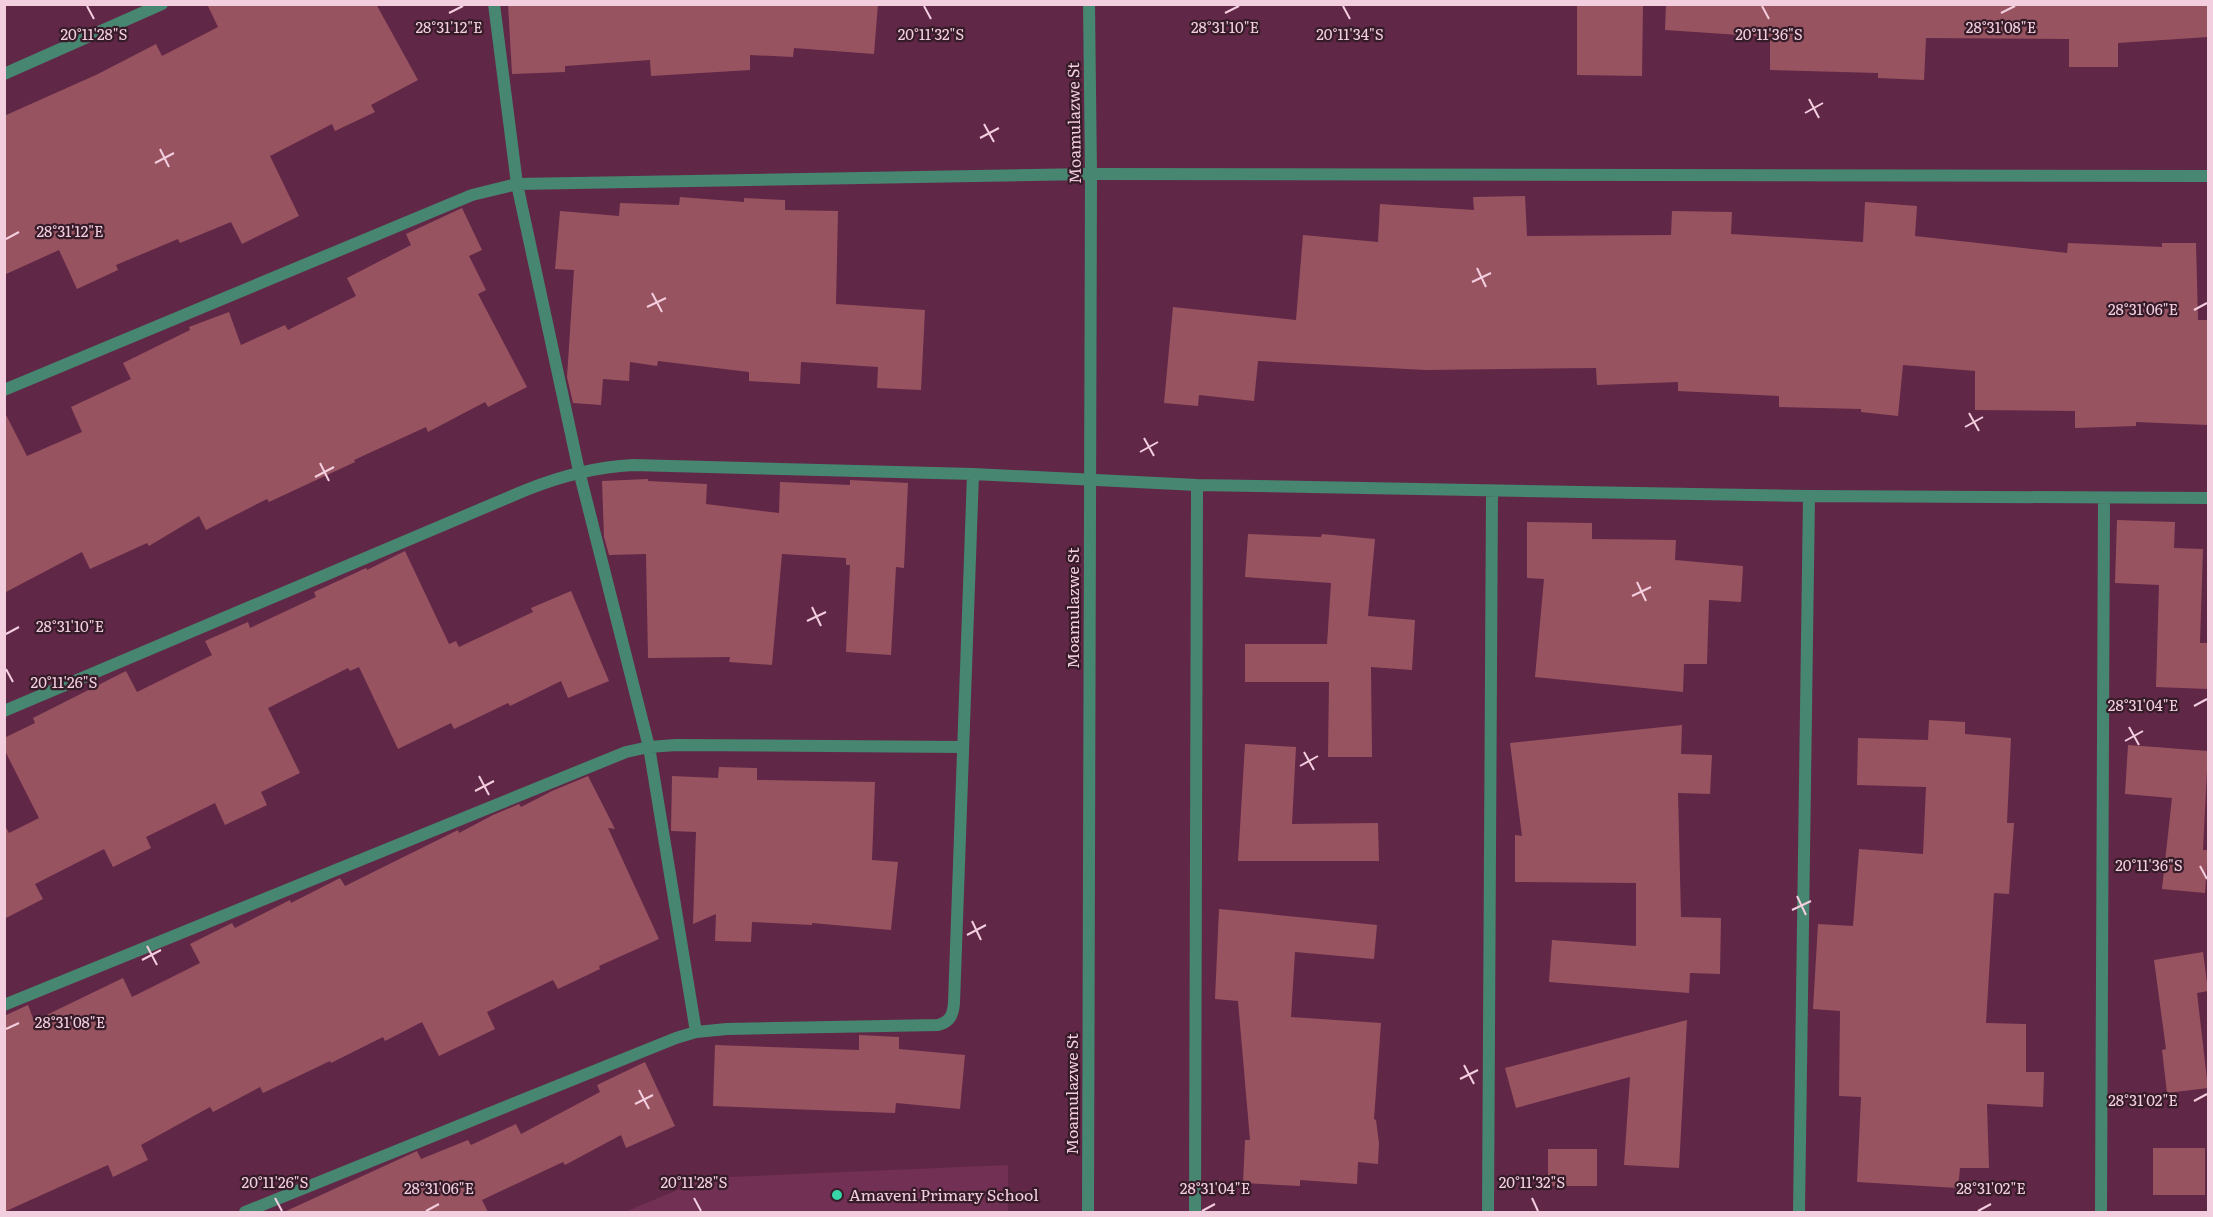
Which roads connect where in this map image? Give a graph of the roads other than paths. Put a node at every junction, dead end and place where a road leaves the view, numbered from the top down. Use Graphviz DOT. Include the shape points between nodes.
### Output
graph roads {
  1 [pos="162,4"];
  2 [pos="494,4"];
  3 [pos="1089,4"];
  4 [pos="4,74"];
  5 [pos="1091,174"];
  6 [pos="2208,176"];
  7 [pos="517,184"];
  8 [pos="4,390"];
  9 [pos="579,471"];
  10 [pos="974,474"];
  11 [pos="1089,479"];
  12 [pos="1197,485"];
  13 [pos="1492,490"];
  14 [pos="1809,496"];
  15 [pos="2104,498"];
  16 [pos="2208,498"];
  17 [pos="4,711"];
  18 [pos="649,747"];
  19 [pos="963,747"];
  20 [pos="4,1005"];
  21 [pos="696,1032"];
  22 [pos="245,1212"];
  23 [pos="1088,1212"];
  24 [pos="1195,1212"];
  25 [pos="1488,1212"];
  26 [pos="1799,1212"];
  27 [pos="2100,1212"];
  1 -- 4 [label="street"];
  2 -- 7 [label="street"];
  3 -- 5 [label="street, Moamulazwe St"];
  5 -- 6 [label="street"];
  5 -- 7 [label="street"];
  5 -- 11 [label="street, Moamulazwe St"];
  7 -- 8 [label="street" via="472,195"];
  7 -- 9 [label="street"];
  9 -- 10 [label="street" via="633,465"];
  9 -- 17 [label="street"];
  9 -- 18 [label="street"];
  10 -- 11 [label="street"];
  10 -- 19 [label="street"];
  11 -- 12 [label="street"];
  11 -- 23 [label="street, Moamulazwe St"];
  12 -- 13 [label="street"];
  12 -- 24 [label="street"];
  13 -- 14 [label="street"];
  13 -- 25 [label="street"];
  14 -- 15 [label="street"];
  14 -- 26 [label="street"];
  15 -- 16 [label="street"];
  15 -- 27 [label="street"];
  18 -- 19 [label="street"];
  18 -- 20 [label="street" via="606,760"];
  18 -- 21 [label="street"];
  19 -- 21 [label="street" via="954,1003 949,1019 938,1025"];
  21 -- 22 [label="street" via="660,1043"];
}
